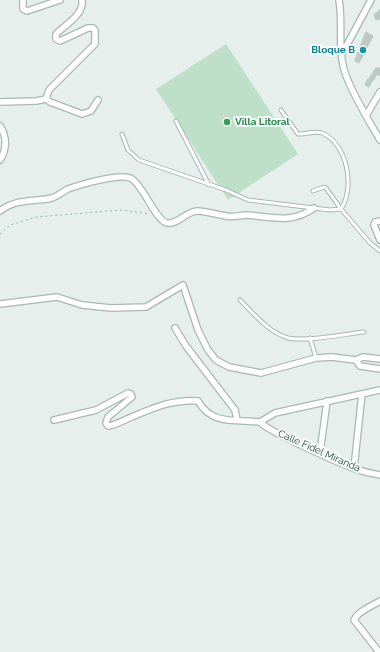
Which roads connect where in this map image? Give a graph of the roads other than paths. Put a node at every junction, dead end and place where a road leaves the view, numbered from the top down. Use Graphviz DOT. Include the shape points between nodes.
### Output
graph roads {
  1 [pos="23,0"];
  2 [pos="60,0"];
  3 [pos="82,0"];
  4 [pos="339,0"];
  5 [pos="371,0"];
  6 [pos="340,38"];
  7 [pos="350,41"];
  8 [pos="342,54"];
  9 [pos="380,92"];
  10 [pos="46,98"];
  11 [pos="98,100"];
  12 [pos="0,102"];
  13 [pos="281,110"];
  14 [pos="367,114"];
  15 [pos="176,121"];
  16 [pos="0,126"];
  17 [pos="122,134"];
  18 [pos="380,140"];
  19 [pos="2,143"];
  20 [pos="0,160"];
  21 [pos="209,185"];
  22 [pos="313,191"];
  23 [pos="314,208"];
  24 [pos="341,209"];
  25 [pos="0,211"];
  26 [pos="380,220"];
  27 [pos="380,240"];
  28 [pos="380,251"];
  29 [pos="240,300"];
  30 [pos="0,304"];
  31 [pos="175,328"];
  32 [pos="364,332"];
  33 [pos="310,338"];
  34 [pos="316,358"];
  35 [pos="380,359"];
  36 [pos="356,360"];
  37 [pos="380,370"];
  38 [pos="380,390"];
  39 [pos="362,394"];
  40 [pos="327,401"];
  41 [pos="54,420"];
  42 [pos="238,420"];
  43 [pos="260,422"];
  44 [pos="320,453"];
  45 [pos="354,468"];
  46 [pos="380,475"];
  47 [pos="380,601"];
  48 [pos="379,652"];
  1 -- 2 [label="street" via="23,10 27,11"];
  3 -- 10 [label="street" via="80,10 72,21 56,34 56,39 60,41 93,28 95,44 49,90"];
  4 -- 6 [label="street"];
  5 -- 7 [label="street"];
  6 -- 7 [label="street"];
  6 -- 8 [label="street"];
  7 -- 8 [label="street"];
  8 -- 14 [label="street" via="343,66 358,101"];
  9 -- 14 [label="street"];
  10 -- 11 [label="street" via="50,102 82,114 91,110"];
  10 -- 12 [label="street" via="36,101"];
  13 -- 24 [label="lane" via="298,134 323,134 332,140 345,159 348,165 348,179 344,205"];
  14 -- 18 [label="street"];
  15 -- 21 [label="lane"];
  16 -- 19 [label="street" via="4,134"];
  17 -- 21 [label="lane" via="128,150 139,160"];
  19 -- 20 [label="street" via="4,153"];
  21 -- 23 [label="lane" via="248,200"];
  22 -- 24 [label="lane" via="326,188"];
  23 -- 24 [label="lane"];
  23 -- 25 [label="street" via="296,218 285,219 248,215 234,217 199,210 188,213 172,223 166,223 131,178 115,176 69,189 50,198 26,200"];
  24 -- 28 [label="lane"];
  26 -- 27 [label="street" via="374,225"];
  29 -- 33 [label="lane" via="263,324 283,336"];
  30 -- 34 [label="street" via="57,297 111,308 146,307 184,285 198,330 208,350 216,360 229,368 262,373"];
  31 -- 42 [label="street" via="235,410"];
  32 -- 33 [label="lane"];
  33 -- 34 [label="lane"];
  34 -- 36 [label="street"];
  35 -- 36 [label="street" via="364,357"];
  36 -- 37 [label="street" via="360,366"];
  38 -- 39 [label="street"];
  39 -- 40 [label="street"];
  39 -- 45 [label="street"];
  40 -- 43 [label="street" via="275,413"];
  40 -- 44 [label="street"];
  41 -- 42 [label="street" via="96,410 128,393 132,397 108,417 108,426 172,402 184,401 198,402 208,413 220,420"];
  42 -- 43 [label="street"];
  43 -- 44 [label="street, Calle Fidel Miranda"];
  44 -- 45 [label="street, Calle Fidel Miranda"];
  45 -- 46 [label="street, Calle Fidel Miranda"];
  47 -- 48 [label="street" via="367,608 354,620"];
}
